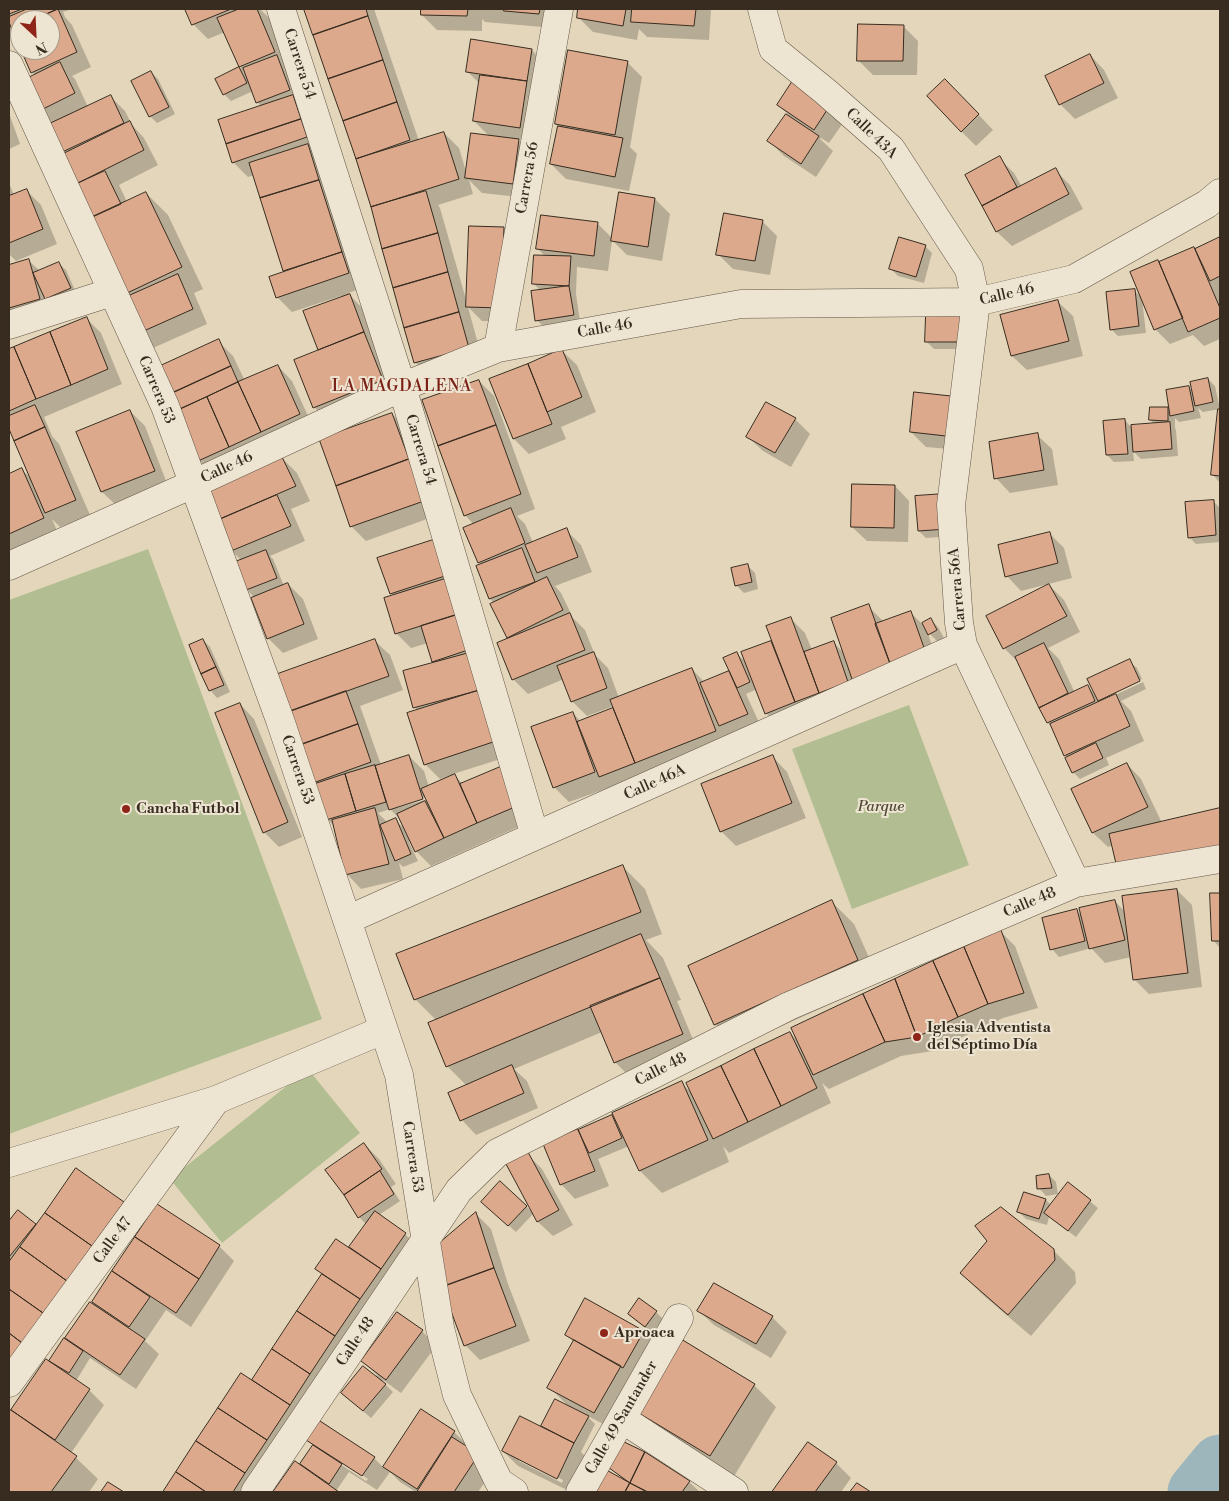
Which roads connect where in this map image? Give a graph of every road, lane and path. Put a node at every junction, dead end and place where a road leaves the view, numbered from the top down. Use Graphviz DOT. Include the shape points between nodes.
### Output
graph roads {
  1 [pos="282,9"];
  2 [pos="559,9"];
  3 [pos="762,9"];
  4 [pos="9,65"];
  5 [pos="1216,200"];
  6 [pos="112,292"];
  7 [pos="976,302"];
  8 [pos="9,325"];
  9 [pos="498,348"];
  10 [pos="402,387"];
  11 [pos="193,484"];
  12 [pos="9,566"];
  13 [pos="964,645"];
  14 [pos="535,836"];
  15 [pos="1220,860"];
  16 [pos="1076,883"];
  17 [pos="347,920"];
  18 [pos="384,1030"];
  19 [pos="216,1100"];
  20 [pos="9,1163"];
  21 [pos="426,1239"];
  22 [pos="679,1318"];
  23 [pos="9,1383"];
  24 [pos="622,1419"];
  25 [pos="255,1492"];
  26 [pos="514,1492"];
  27 [pos="580,1492"];
  28 [pos="734,1492"];
  1 -- 10 [label="street, Carrera 54"];
  2 -- 9 [label="street, Carrera 56"];
  3 -- 7 [label="street, Calle 43A" via="774,49 891,150 969,269"];
  4 -- 6 [label="street, Carrera 53"];
  5 -- 7 [label="street, Calle 46" via="1074,279"];
  6 -- 8 [label="street"];
  6 -- 11 [label="street, Carrera 53" via="164,406"];
  7 -- 9 [label="street, Calle 46" via="741,304"];
  7 -- 13 [label="street, Carrera 56A" via="951,505 959,624"];
  9 -- 10 [label="street, Calle 46"];
  10 -- 11 [label="street, Calle 46"];
  10 -- 14 [label="street, Carrera 54"];
  11 -- 12 [label="street, Calle 46"];
  11 -- 17 [label="street, Carrera 53" via="280,720"];
  13 -- 14 [label="street, Calle 46A"];
  13 -- 16 [label="street, Carrera 56A"];
  14 -- 17 [label="street, Calle 46A"];
  15 -- 16 [label="street, Calle 48"];
  16 -- 21 [label="street, Calle 48" via="789,1006 497,1154 459,1190"];
  17 -- 18 [label="street, Carrera 53"];
  18 -- 19 [label="street"];
  18 -- 21 [label="street, Carrera 53" via="399,1075"];
  19 -- 20 [label="street"];
  19 -- 23 [label="street, Calle 47"];
  21 -- 25 [label="street, Calle 48"];
  21 -- 26 [label="street, Carrera 53" via="440,1328 457,1394 499,1482"];
  22 -- 24 [label="street, Calle 49 Santander"];
  24 -- 27 [label="street, Calle 49 Santander"];
  24 -- 28 [label="street"];
}
